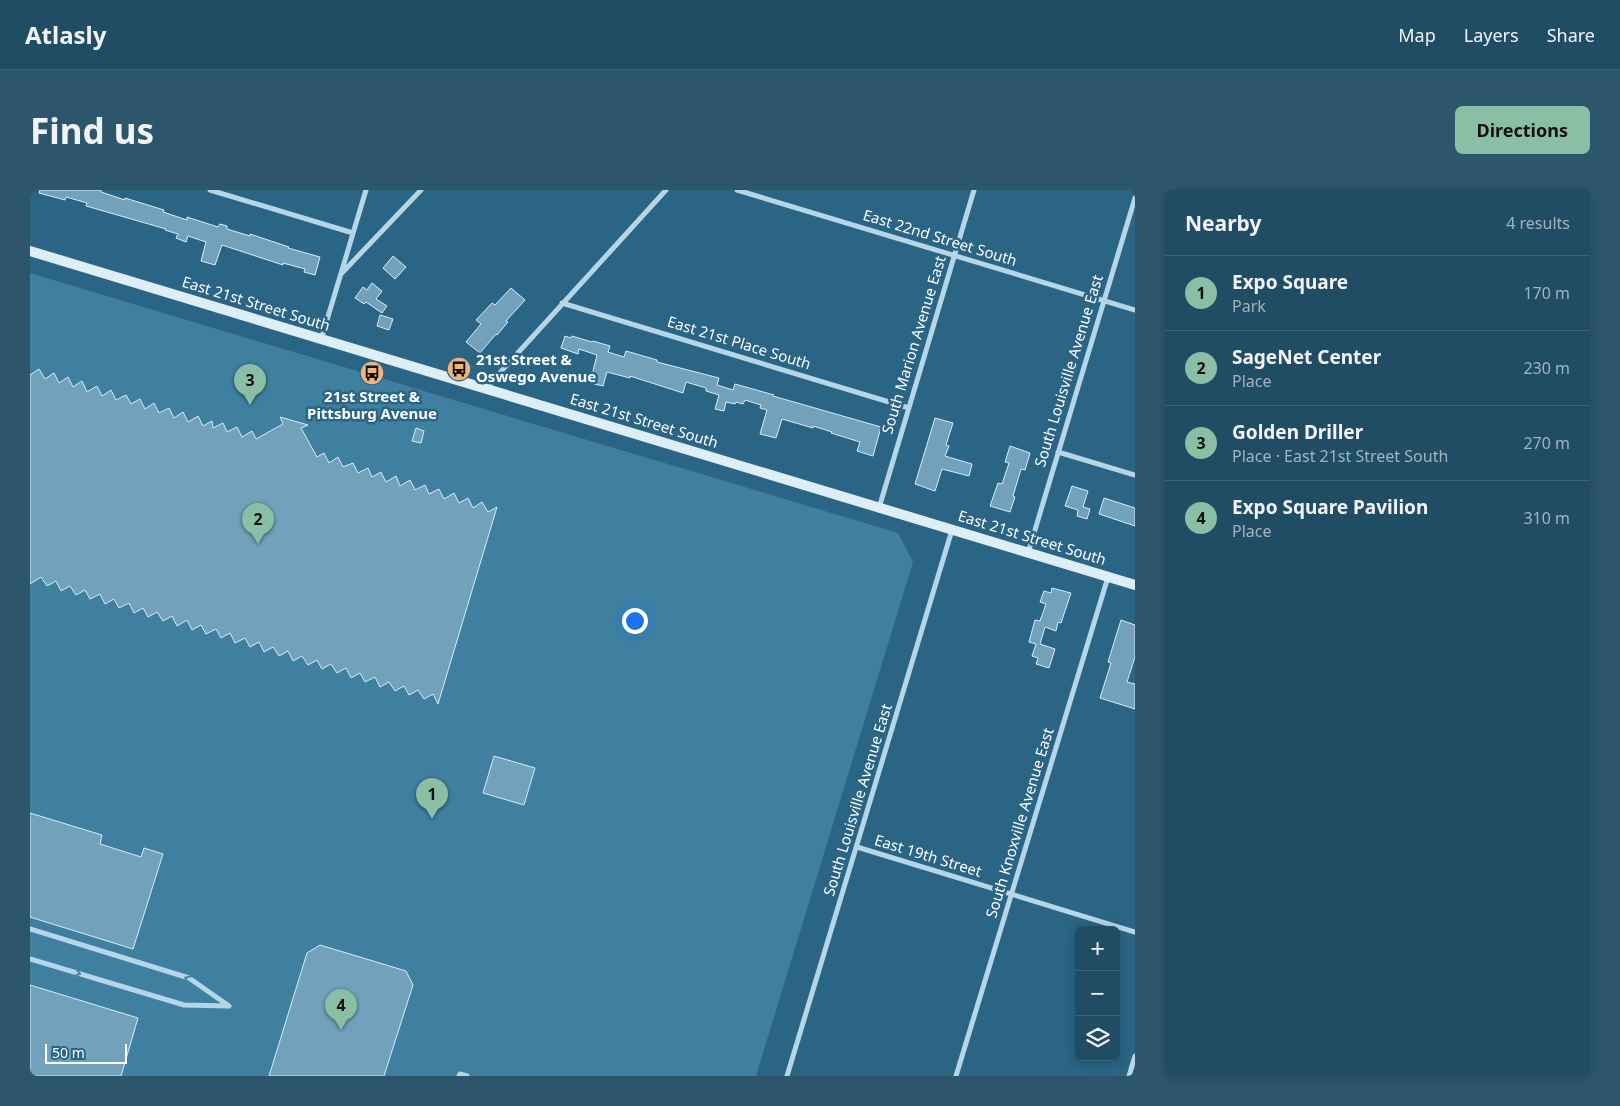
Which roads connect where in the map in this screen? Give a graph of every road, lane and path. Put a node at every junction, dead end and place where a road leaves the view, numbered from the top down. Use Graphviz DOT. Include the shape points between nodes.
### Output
graph roads {
  1 [pos="210,190"];
  2 [pos="366,190"];
  3 [pos="421,190"];
  4 [pos="666,190"];
  5 [pos="737,190"];
  6 [pos="974,190"];
  7 [pos="1135,198"];
  8 [pos="353,232"];
  9 [pos="30,251"];
  10 [pos="954,255"];
  11 [pos="339,276"];
  12 [pos="1103,300"];
  13 [pos="562,303"];
  14 [pos="1135,310"];
  15 [pos="321,340"];
  16 [pos="485,389"];
  17 [pos="908,408"];
  18 [pos="1058,452"];
  19 [pos="1135,475"];
  20 [pos="879,508"];
  21 [pos="952,530"];
  22 [pos="1028,553"];
  23 [pos="1108,577"];
  24 [pos="1135,585"];
  25 [pos="857,847"];
  26 [pos="1011,894"];
  27 [pos="30,929"];
  28 [pos="1135,932"];
  29 [pos="30,959"];
  30 [pos="1135,1056"];
  31 [pos="460,1075"];
  32 [pos="467,1076"];
  33 [pos="787,1076"];
  34 [pos="956,1076"];
  35 [pos="1129,1076"];
  1 -- 8 [label="street"];
  2 -- 8 [label="street"];
  3 -- 11 [label="street"];
  4 -- 13 [label="street"];
  5 -- 10 [label="street, East 22nd Street South"];
  6 -- 10 [label="street, South Marion Avenue East"];
  7 -- 12 [label="street, South Louisville Avenue East"];
  8 -- 11 [label="street"];
  9 -- 15 [label="main road, East 21st Street South"];
  10 -- 12 [label="street, East 22nd Street South"];
  10 -- 17 [label="street, South Marion Avenue East"];
  11 -- 15 [label="street"];
  12 -- 14 [label="street, East 22nd Street South"];
  12 -- 18 [label="street, South Louisville Avenue East"];
  13 -- 16 [label="street"];
  13 -- 17 [label="street, East 21st Place South"];
  15 -- 16 [label="main road, East 21st Street South"];
  16 -- 20 [label="main road, East 21st Street South"];
  17 -- 20 [label="street, South Marion Avenue East"];
  18 -- 19 [label="street"];
  18 -- 22 [label="street, South Louisville Avenue East"];
  20 -- 21 [label="main road, East 21st Street South"];
  21 -- 22 [label="main road, East 21st Street South"];
  21 -- 25 [label="street, South Louisville Avenue East"];
  22 -- 23 [label="main road, East 21st Street South"];
  23 -- 24 [label="main road, East 21st Street South"];
  23 -- 26 [label="street, South Knoxville Avenue East"];
  25 -- 26 [label="street, East 19th Street"];
  25 -- 33 [label="street, South Louisville Avenue East"];
  26 -- 28 [label="street, East 19th Street"];
  26 -- 34 [label="street, South Knoxville Avenue East"];
  29 -- 27 [label="street, one-way" via="184,1006 228,1006 189,978"];
  30 -- 35 [label="street"];
  31 -- 32 [label="street"];
}
